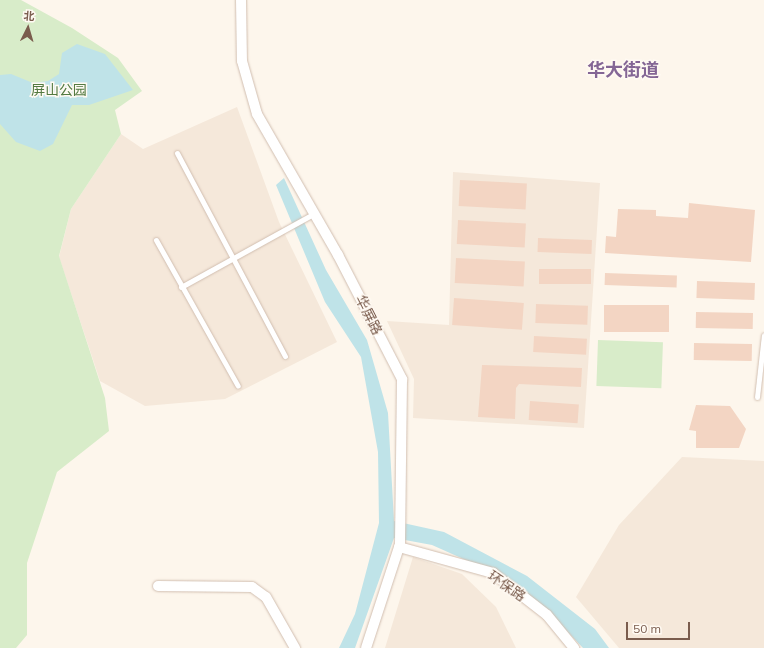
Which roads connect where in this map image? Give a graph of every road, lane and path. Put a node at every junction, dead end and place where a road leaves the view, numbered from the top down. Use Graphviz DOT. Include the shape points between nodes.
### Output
graph roads {
  1 [pos="242,0"];
  2 [pos="177,153"];
  3 [pos="308,216"];
  4 [pos="156,240"];
  5 [pos="232,258"];
  6 [pos="181,287"];
  7 [pos="764,335"];
  8 [pos="285,356"];
  9 [pos="238,386"];
  10 [pos="757,397"];
  11 [pos="399,545"];
  12 [pos="158,586"];
  13 [pos="295,648"];
  14 [pos="366,648"];
  15 [pos="574,648"];
  1 -- 3 [label="street, 华屏路" via="242,61 257,114"];
  2 -- 5 [label="lane"];
  3 -- 5 [label="lane"];
  3 -- 11 [label="street, 华屏路" via="338,255 402,379 402,520"];
  4 -- 6 [label="lane"];
  5 -- 6 [label="lane"];
  5 -- 8 [label="lane"];
  6 -- 9 [label="lane"];
  7 -- 10 [label="lane"];
  11 -- 14 [label="street, 华屏路"];
  11 -- 15 [label="street, 环保路" via="493,573 547,615"];
  12 -- 13 [label="street" via="252,587 266,598"];
}
